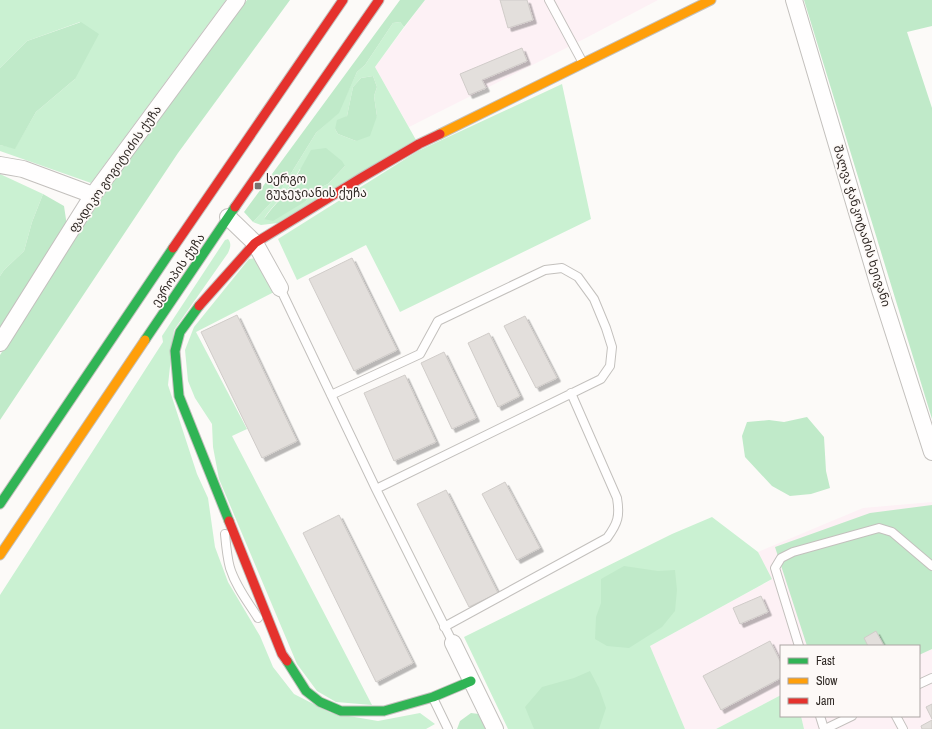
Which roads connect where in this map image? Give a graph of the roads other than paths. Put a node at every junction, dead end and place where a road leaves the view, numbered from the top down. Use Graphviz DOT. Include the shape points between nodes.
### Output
graph roads {
  1 [pos="237,0"];
  2 [pos="343,0"];
  3 [pos="379,0"];
  4 [pos="549,0"];
  5 [pos="711,0"];
  6 [pos="794,0"];
  7 [pos="583,64"];
  8 [pos="0,165"];
  9 [pos="93,195"];
  10 [pos="228,217"];
  11 [pos="255,244"];
  12 [pos="280,288"];
  13 [pos="0,343"];
  14 [pos="571,394"];
  15 [pos="331,395"];
  16 [pos="932,452"];
  17 [pos="376,489"];
  18 [pos="222,502"];
  19 [pos="0,504"];
  20 [pos="0,555"];
  21 [pos="932,566"];
  22 [pos="444,627"];
  23 [pos="453,643"];
  24 [pos="799,645"];
  25 [pos="282,654"];
  26 [pos="932,678"];
  27 [pos="471,681"];
  28 [pos="920,684"];
  29 [pos="433,698"];
  30 [pos="820,717"];
  31 [pos="850,717"];
  32 [pos="897,717"];
  33 [pos="448,729"];
  34 [pos="495,729"];
  35 [pos="824,729"];
  36 [pos="903,729"];
  1 -- 9 [label="street, ფადიკო გოგიტიძის ქუჩა"];
  2 -- 19 [label="main road, ევროპის ქუჩა"];
  3 -- 10 [label="main road, ევროპის ქუჩა"];
  4 -- 7 [label="lane"];
  5 -- 7 [label="main road"];
  6 -- 16 [label="street, შალვა ჭანკოტაძის ხეივანი" via="880,290"];
  7 -- 11 [label="main road" via="419,144"];
  8 -- 9 [label="street" via="23,170"];
  9 -- 13 [label="street, ფადიკო გოგიტიძის ქუჩა"];
  10 -- 11 [label="street"];
  10 -- 20 [label="main road, ევროპის ქუჩა"];
  11 -- 12 [label="street"];
  11 -- 18 [label="main road" via="194,312 180,332 175,351 179,396"];
  12 -- 15 [label="lane"];
  14 -- 15 [label="lane" via="602,379 610,366 612,347 594,299 578,277 562,268 545,270 438,321 420,354"];
  14 -- 17 [label="lane"];
  14 -- 22 [label="lane" via="617,498 620,513 615,528 607,538"];
  15 -- 17 [label="lane"];
  17 -- 22 [label="lane"];
  18 -- 25 [label="main road"];
  18 -- 25 [label="lane" via="230,569 241,592"];
  21 -- 24 [label="lane" via="892,532 879,528 793,552 781,558 775,568"];
  22 -- 23 [label="lane"];
  23 -- 27 [label="street"];
  25 -- 29 [label="main road" via="306,691 320,702 341,710 384,711"];
  26 -- 28 [label="lane"];
  27 -- 29 [label="main road"];
  27 -- 34 [label="street"];
  29 -- 33 [label="lane"];
  30 -- 35 [label="lane"];
  31 -- 35 [label="lane"];
  32 -- 36 [label="lane"];
}
